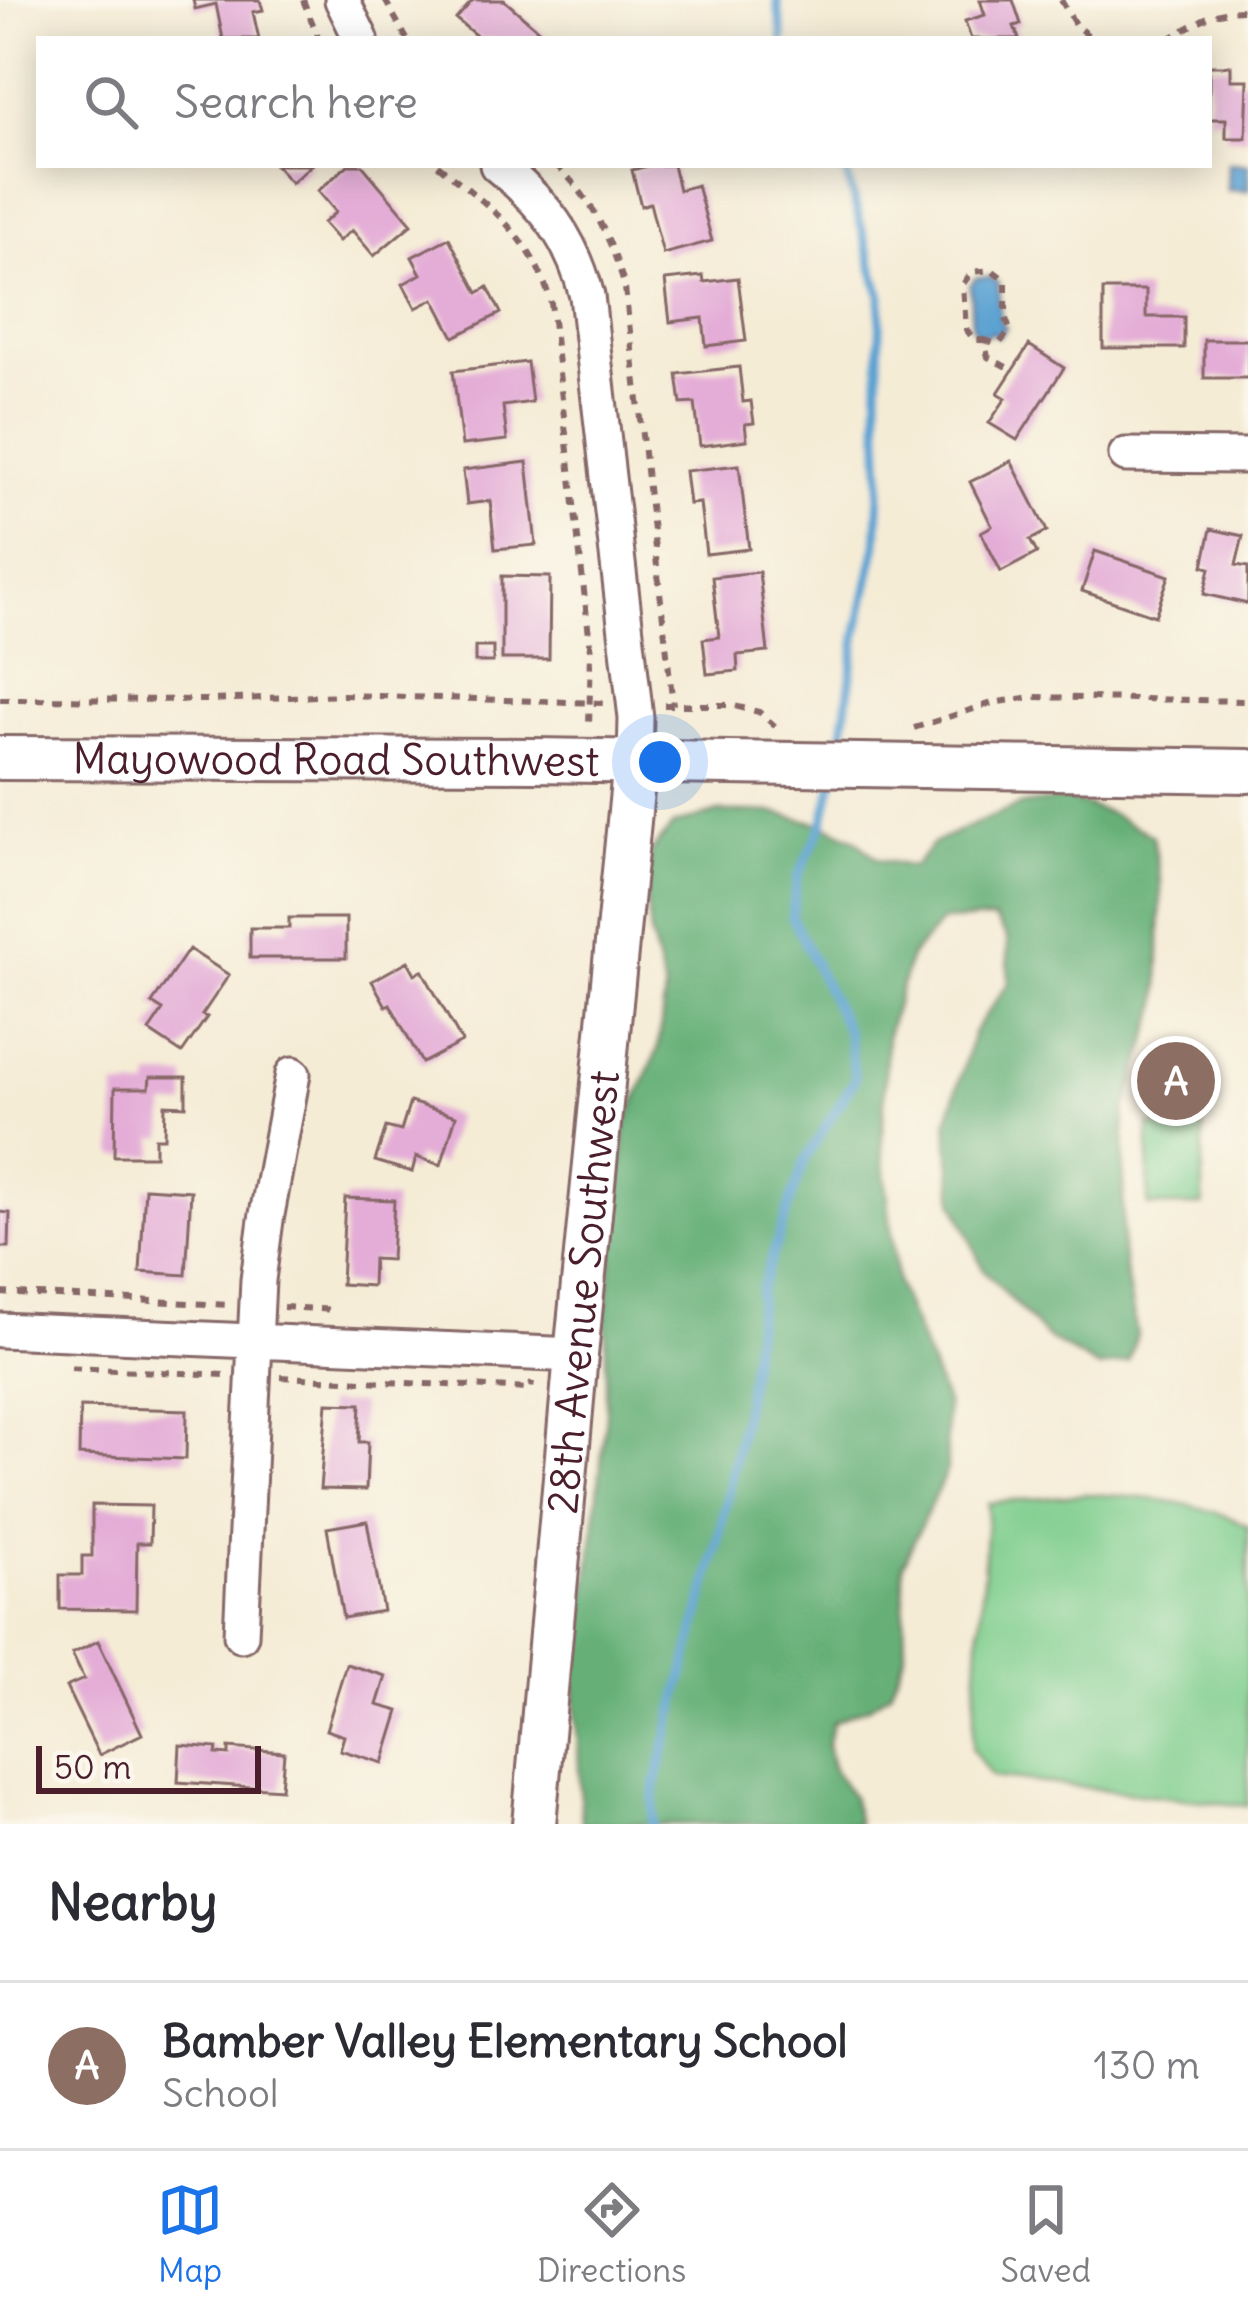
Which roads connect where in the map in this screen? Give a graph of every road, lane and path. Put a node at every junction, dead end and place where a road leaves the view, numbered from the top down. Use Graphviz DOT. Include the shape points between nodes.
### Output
graph roads {
  1 [pos="303,0"];
  2 [pos="343,0"];
  3 [pos="385,0"];
  4 [pos="1061,0"];
  5 [pos="1248,10"];
  6 [pos="318,36"];
  7 [pos="360,36"];
  8 [pos="405,36"];
  9 [pos="1090,36"];
  10 [pos="1173,36"];
  11 [pos="442,168"];
  12 [pos="500,168"];
  13 [pos="984,340"];
  14 [pos="1012,370"];
  15 [pos="1126,455"];
  16 [pos="1248,456"];
  17 [pos="0,699"];
  18 [pos="1248,701"];
  19 [pos="673,705"];
  20 [pos="779,745"];
  21 [pos="903,746"];
  22 [pos="0,758"];
  23 [pos="635,761"];
  24 [pos="1248,771"];
  25 [pos="292,1074"];
  26 [pos="0,1293"];
  27 [pos="256,1306"];
  28 [pos="344,1310"];
  29 [pos="0,1330"];
  30 [pos="254,1342"];
  31 [pos="575,1354"];
  32 [pos="69,1367"];
  33 [pos="252,1376"];
  34 [pos="531,1389"];
  35 [pos="241,1635"];
  36 [pos="534,1824"];
  1 -- 6 [label="path"];
  2 -- 7 [label="street"];
  3 -- 8 [label="path"];
  4 -- 9 [label="path"];
  5 -- 10 [label="path" via="1205,16"];
  11 -- 17 [label="path" via="511,226 544,280 591,652 589,702 344,694"];
  12 -- 23 [label="street" via="556,222 587,296"];
  13 -- 13 [label="path" via="966,329 963,284 972,272 992,270 1006,281 1010,330 999,344"];
  13 -- 14 [label="path" via="988,357"];
  15 -- 16 [label="street"];
  18 -- 21 [label="path" via="1032,697 992,703"];
  19 -- 20 [label="path" via="759,712"];
  20 -- 21 [label="street, Mayowood Road Southwest"];
  20 -- 23 [label="street, Mayowood Road Southwest"];
  21 -- 24 [label="street, Mayowood Road Southwest"];
  22 -- 23 [label="street, Mayowood Road Southwest"];
  23 -- 31 [label="street, 28th Avenue Southwest"];
  25 -- 27 [label="street"];
  26 -- 27 [label="path"];
  27 -- 28 [label="path"];
  27 -- 30 [label="street"];
  29 -- 30 [label="street"];
  30 -- 31 [label="street"];
  30 -- 33 [label="street"];
  31 -- 36 [label="street, 28th Avenue Southwest"];
  32 -- 33 [label="path"];
  33 -- 34 [label="path"];
  33 -- 35 [label="street"];
}
